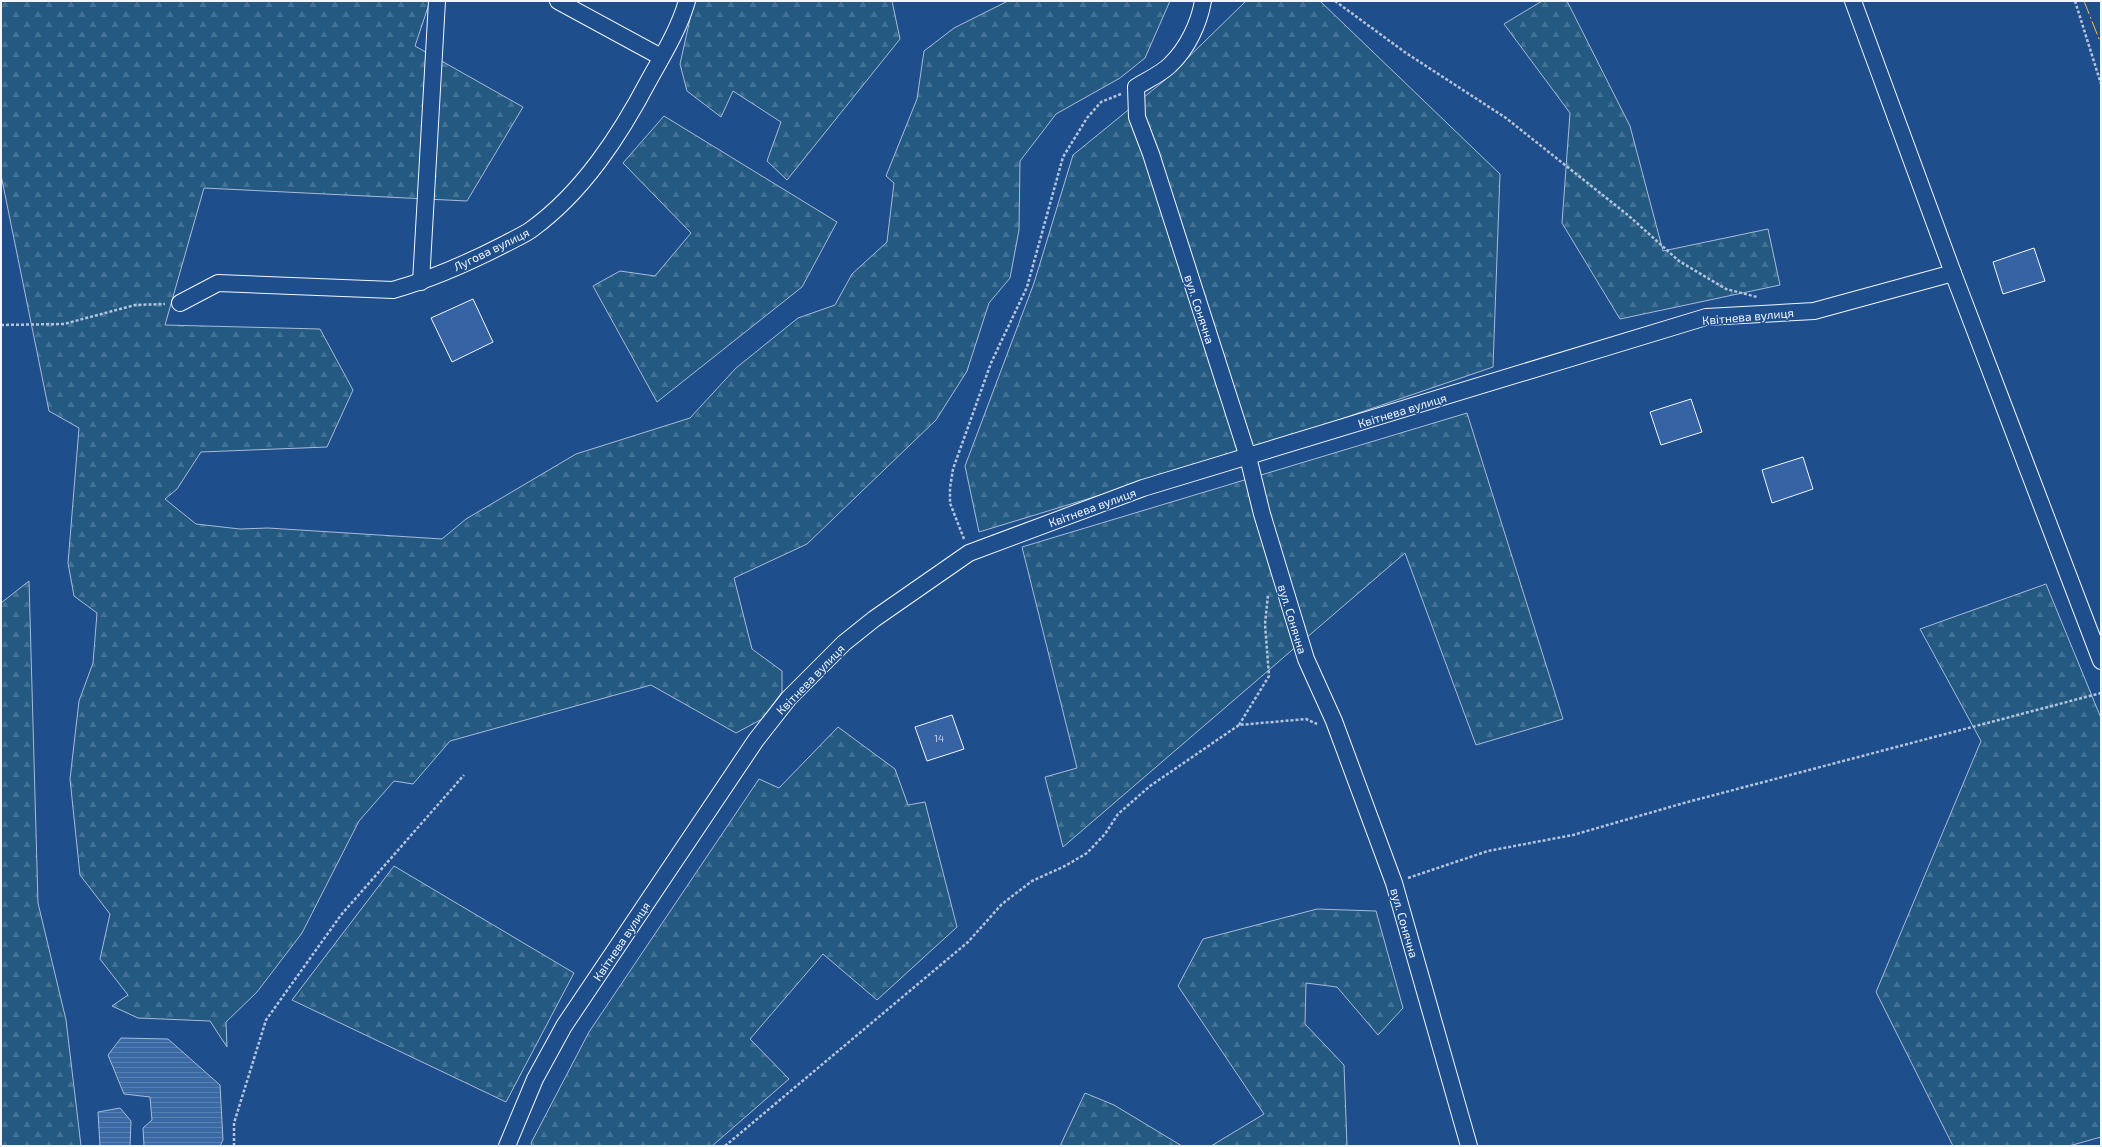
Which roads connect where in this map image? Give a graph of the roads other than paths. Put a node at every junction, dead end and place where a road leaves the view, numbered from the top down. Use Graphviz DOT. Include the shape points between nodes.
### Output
graph roads {
  1 [pos="437,1"];
  2 [pos="558,1"];
  3 [pos="687,1"];
  4 [pos="1203,1"];
  5 [pos="1853,1"];
  6 [pos="661,57"];
  7 [pos="1953,273"];
  8 [pos="421,282"];
  9 [pos="180,303"];
  10 [pos="1248,457"];
  11 [pos="2101,661"];
  12 [pos="506,1146"];
  13 [pos="1469,1146"];
  1 -- 8 [label="street"];
  2 -- 6 [label="street"];
  3 -- 6 [label="street, Лугова вулиця"];
  4 -- 10 [label="street, вул. Сонячна" via="1201,13 1185,46 1170,66 1136,87 1137,117"];
  5 -- 7 [label="street"];
  6 -- 8 [label="street, Лугова вулиця" via="640,97 605,153 567,199 531,230"];
  7 -- 10 [label="street, Квітнева вулиця" via="1814,311 1706,317"];
  7 -- 11 [label="street"];
  8 -- 9 [label="street, Лугова вулиця" via="393,290 218,283"];
  10 -- 12 [label="street, Квітнева вулиця" via="1143,488 970,553 874,619 844,643 789,698 756,740 564,1026 535,1079"];
  10 -- 13 [label="street, вул. Сонячна" via="1264,521 1306,659 1338,733 1394,883"];
}
